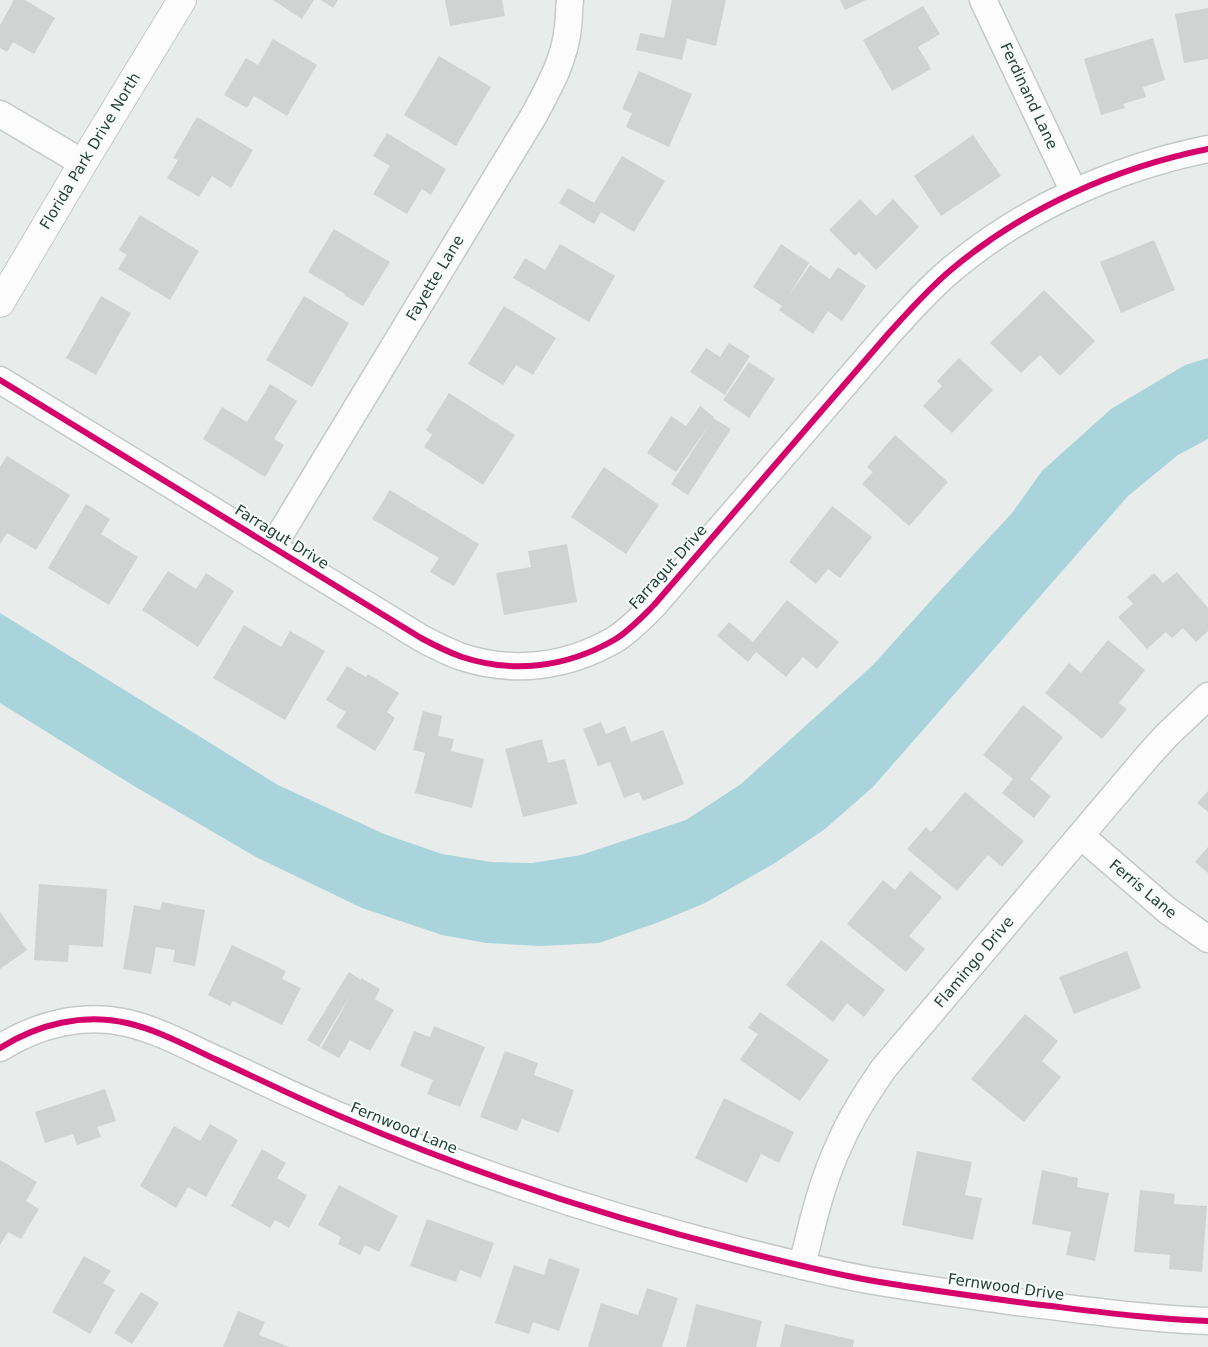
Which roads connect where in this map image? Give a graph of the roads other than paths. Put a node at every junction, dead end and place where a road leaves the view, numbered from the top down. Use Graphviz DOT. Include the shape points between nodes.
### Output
graph roads {
  1 [pos="182,0"];
  2 [pos="570,0"];
  3 [pos="983,0"];
  4 [pos="0,114"];
  5 [pos="1208,149"];
  6 [pos="83,163"];
  7 [pos="1074,192"];
  8 [pos="0,303"];
  9 [pos="0,380"];
  10 [pos="273,546"];
  11 [pos="1208,696"];
  12 [pos="1081,836"];
  13 [pos="1208,939"];
  14 [pos="3,1046"];
  15 [pos="802,1266"];
  16 [pos="1208,1321"];
  1 -- 6 [label="street, Florida Park Drive North"];
  2 -- 10 [label="street, Fayette Lane" via="561,58 533,117"];
  3 -- 7 [label="street, Ferdinand Lane"];
  4 -- 6 [label="street"];
  5 -- 7 [label="street, Farragut Drive" via="1142,166"];
  6 -- 8 [label="street, Florida Park Drive North"];
  7 -- 10 [label="street, Farragut Drive" via="1008,228 936,283 888,334 654,605 615,639 594,649 560,662 523,666 506,666 463,657 421,638"];
  9 -- 10 [label="street, Farragut Drive"];
  11 -- 12 [label="street, Flamingo Drive" via="1166,736"];
  12 -- 13 [label="street, Ferris Lane" via="1168,911"];
  12 -- 15 [label="street, Flamingo Drive" via="905,1042 865,1095 830,1166"];
  14 -- 15 [label="street, Fernwood Lane" via="38,1028 69,1021 110,1020 130,1024 175,1040 356,1123 499,1178 643,1225"];
  15 -- 16 [label="street, Fernwood Drive" via="970,1296"];
}
